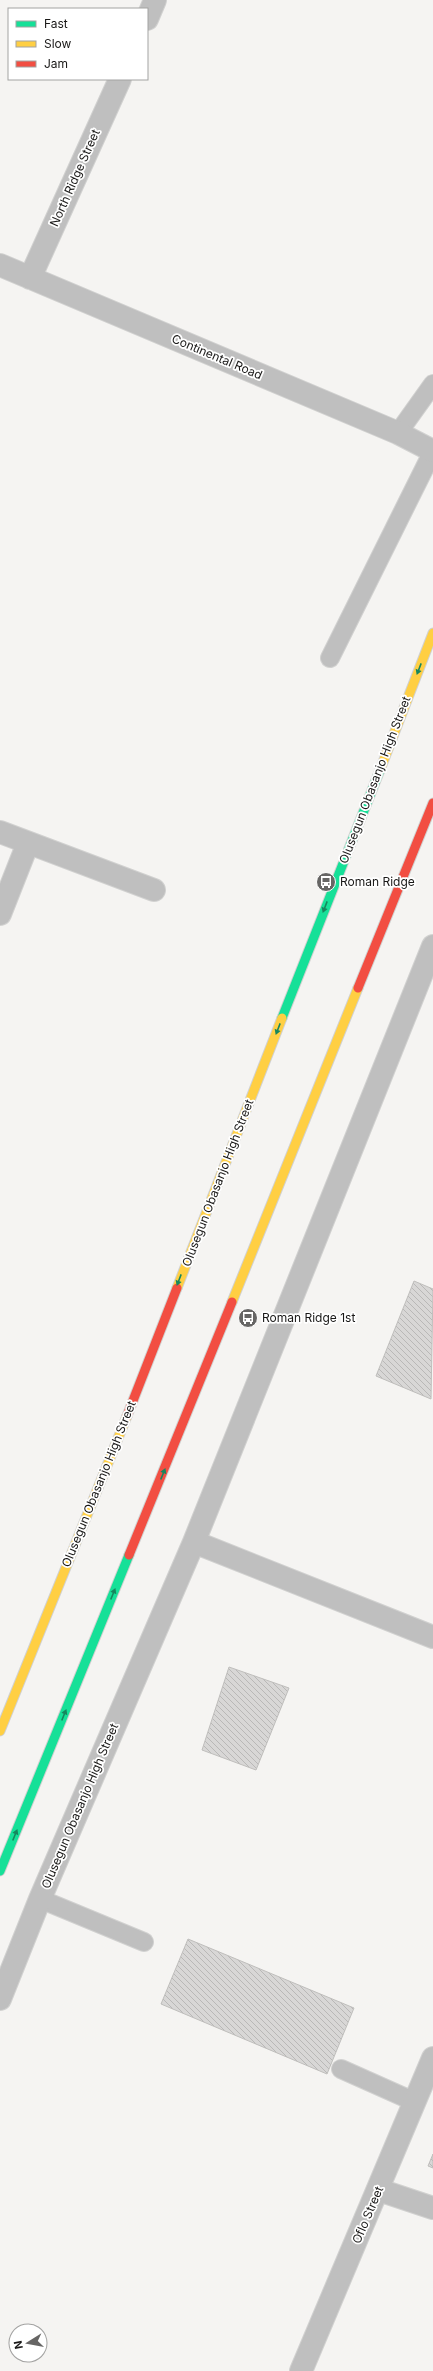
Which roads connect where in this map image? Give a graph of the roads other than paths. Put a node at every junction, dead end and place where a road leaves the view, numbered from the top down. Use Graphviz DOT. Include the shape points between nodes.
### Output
graph roads {
  1 [pos="155,0"];
  2 [pos="148,17"];
  3 [pos="120,80"];
  4 [pos="0,265"];
  5 [pos="30,278"];
  6 [pos="433,384"];
  7 [pos="398,432"];
  8 [pos="433,451"];
  9 [pos="433,633"];
  10 [pos="330,658"];
  11 [pos="433,803"];
  12 [pos="0,832"];
  13 [pos="28,842"];
  14 [pos="154,890"];
  15 [pos="0,914"];
  16 [pos="433,946"];
  17 [pos="194,1542"];
  18 [pos="433,1637"];
  19 [pos="0,1731"];
  20 [pos="0,1871"];
  21 [pos="40,1899"];
  22 [pos="144,1942"];
  23 [pos="0,1999"];
  24 [pos="433,2058"];
  25 [pos="341,2069"];
  26 [pos="415,2102"];
  27 [pos="379,2190"];
  28 [pos="433,2208"];
  29 [pos="301,2371"];
  1 -- 2 [label="street"];
  3 -- 5 [label="street, North Ridge Street"];
  4 -- 5 [label="street, Continental Road"];
  5 -- 7 [label="street, Continental Road"];
  6 -- 7 [label="lane"];
  7 -- 8 [label="street, Continental Road"];
  8 -- 10 [label="lane"];
  9 -- 19 [label="main road, Olusegun Obasanjo High Street, one-way" via="110,1458"];
  20 -- 11 [label="main road, one-way"];
  12 -- 13 [label="street"];
  13 -- 14 [label="street"];
  13 -- 15 [label="street"];
  16 -- 17 [label="street, Olusegun Obasanjo High Street"];
  17 -- 18 [label="street"];
  17 -- 21 [label="street, Olusegun Obasanjo High Street"];
  21 -- 22 [label="lane"];
  21 -- 23 [label="street, Olusegun Obasanjo High Street"];
  24 -- 26 [label="street, Oflo Street"];
  25 -- 26 [label="lane"];
  26 -- 27 [label="street, Oflo Street"];
  27 -- 28 [label="street"];
  27 -- 29 [label="street, Oflo Street"];
}
